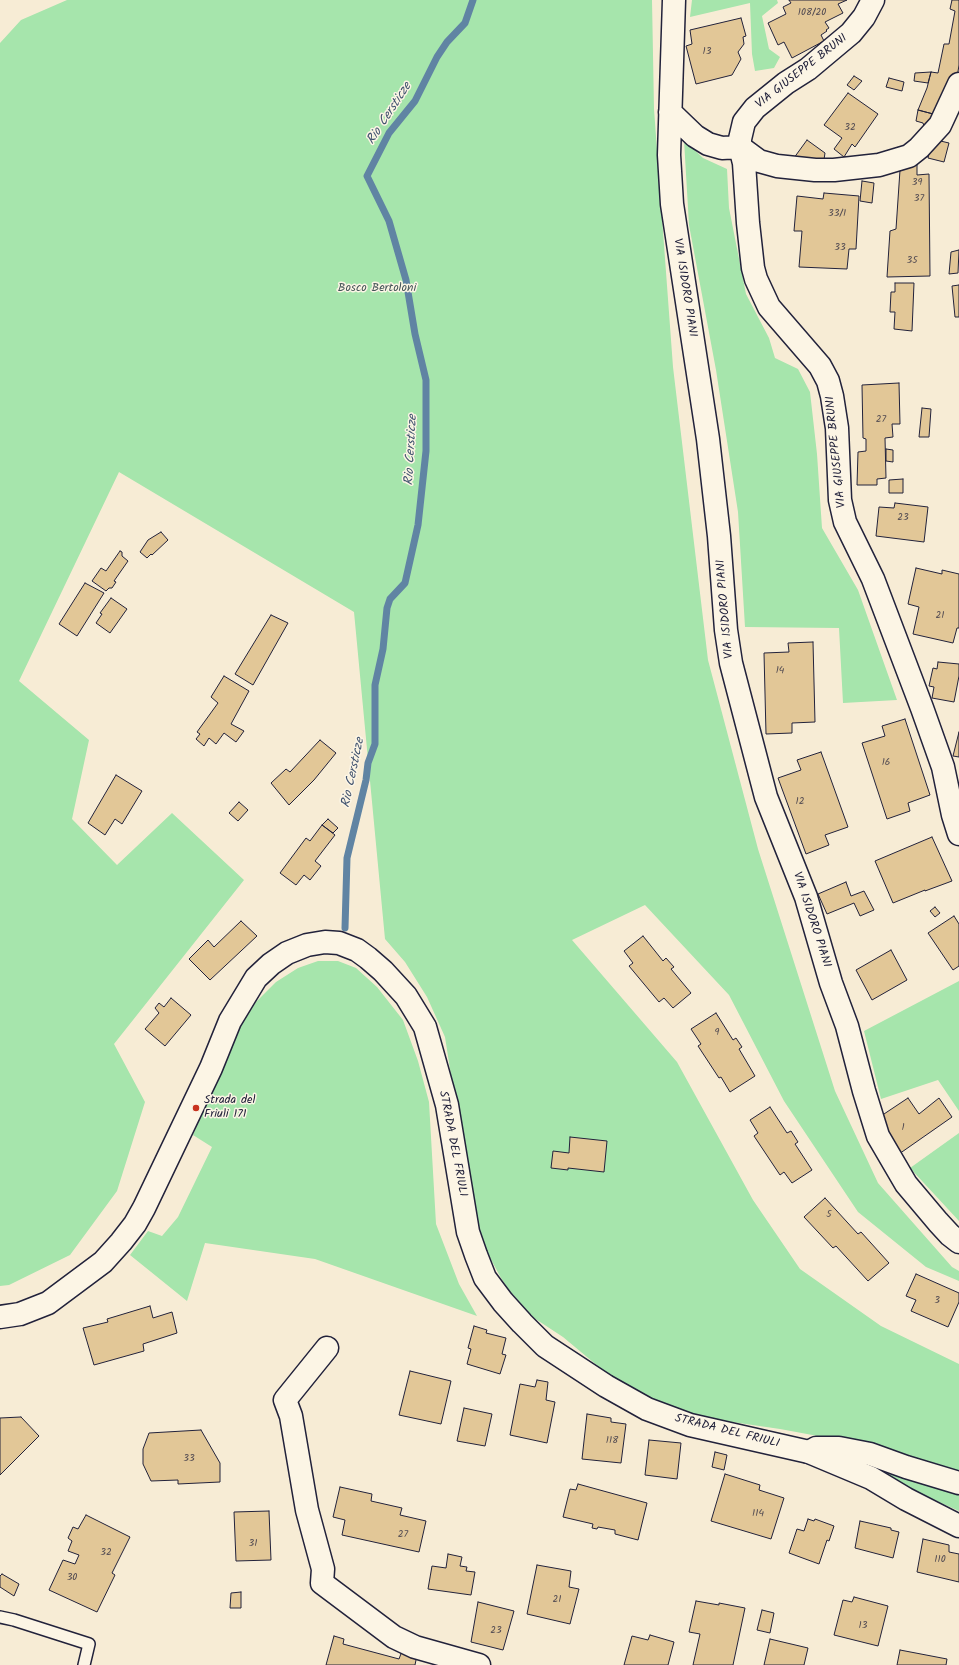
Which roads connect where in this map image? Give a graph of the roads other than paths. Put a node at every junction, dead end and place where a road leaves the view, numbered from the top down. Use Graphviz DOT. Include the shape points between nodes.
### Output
graph roads {
  1 [pos="674,0"];
  2 [pos="873,0"];
  3 [pos="959,84"];
  4 [pos="670,112"];
  5 [pos="740,147"];
  6 [pos="959,834"];
  7 [pos="959,1242"];
  8 [pos="0,1317"];
  9 [pos="327,1348"];
  10 [pos="809,1452"];
  11 [pos="959,1483"];
  12 [pos="959,1526"];
  13 [pos="0,1617"];
  14 [pos="84,1665"];
  15 [pos="479,1665"];
  1 -- 4 [label="street, VIA ISIDORO PIANI"];
  2 -- 5 [label="street, VIA GIUSEPPE BRUNI" via="851,33 755,108 744,122"];
  3 -- 5 [label="street" via="940,126 909,156 892,162 834,170 802,170 759,161"];
  4 -- 5 [label="street" via="695,136 708,144 722,148"];
  4 -- 7 [label="street, VIA ISIDORO PIANI" via="672,204 708,439 726,630 735,681 766,797 806,897 847,1026 878,1136 909,1187 941,1226"];
  5 -- 6 [label="street, VIA GIUSEPPE BRUNI" via="744,163 748,223 756,279 769,307 820,366 828,381 837,428 840,500 845,522 873,579 922,708 943,767"];
  8 -- 10 [label="street, STRADA DEL FRIULI" via="20,1314 48,1302 103,1262 135,1224 144,1208 211,1068 230,1021 256,978 270,964 287,953 307,945 339,943 356,950 383,971 406,996 425,1027 447,1105 468,1232 485,1278 522,1323 546,1346 575,1366 648,1409 690,1425"];
  9 -- 15 [label="street" via="286,1400 307,1510 323,1569 322,1583 394,1637 415,1647"];
  10 -- 11 [label="street" via="816,1448 839,1448 870,1454"];
  10 -- 12 [label="street, STRADA DEL FRIULI" via="871,1478 906,1500"];
  13 -- 14 [label="lane" via="89,1644"];
}
